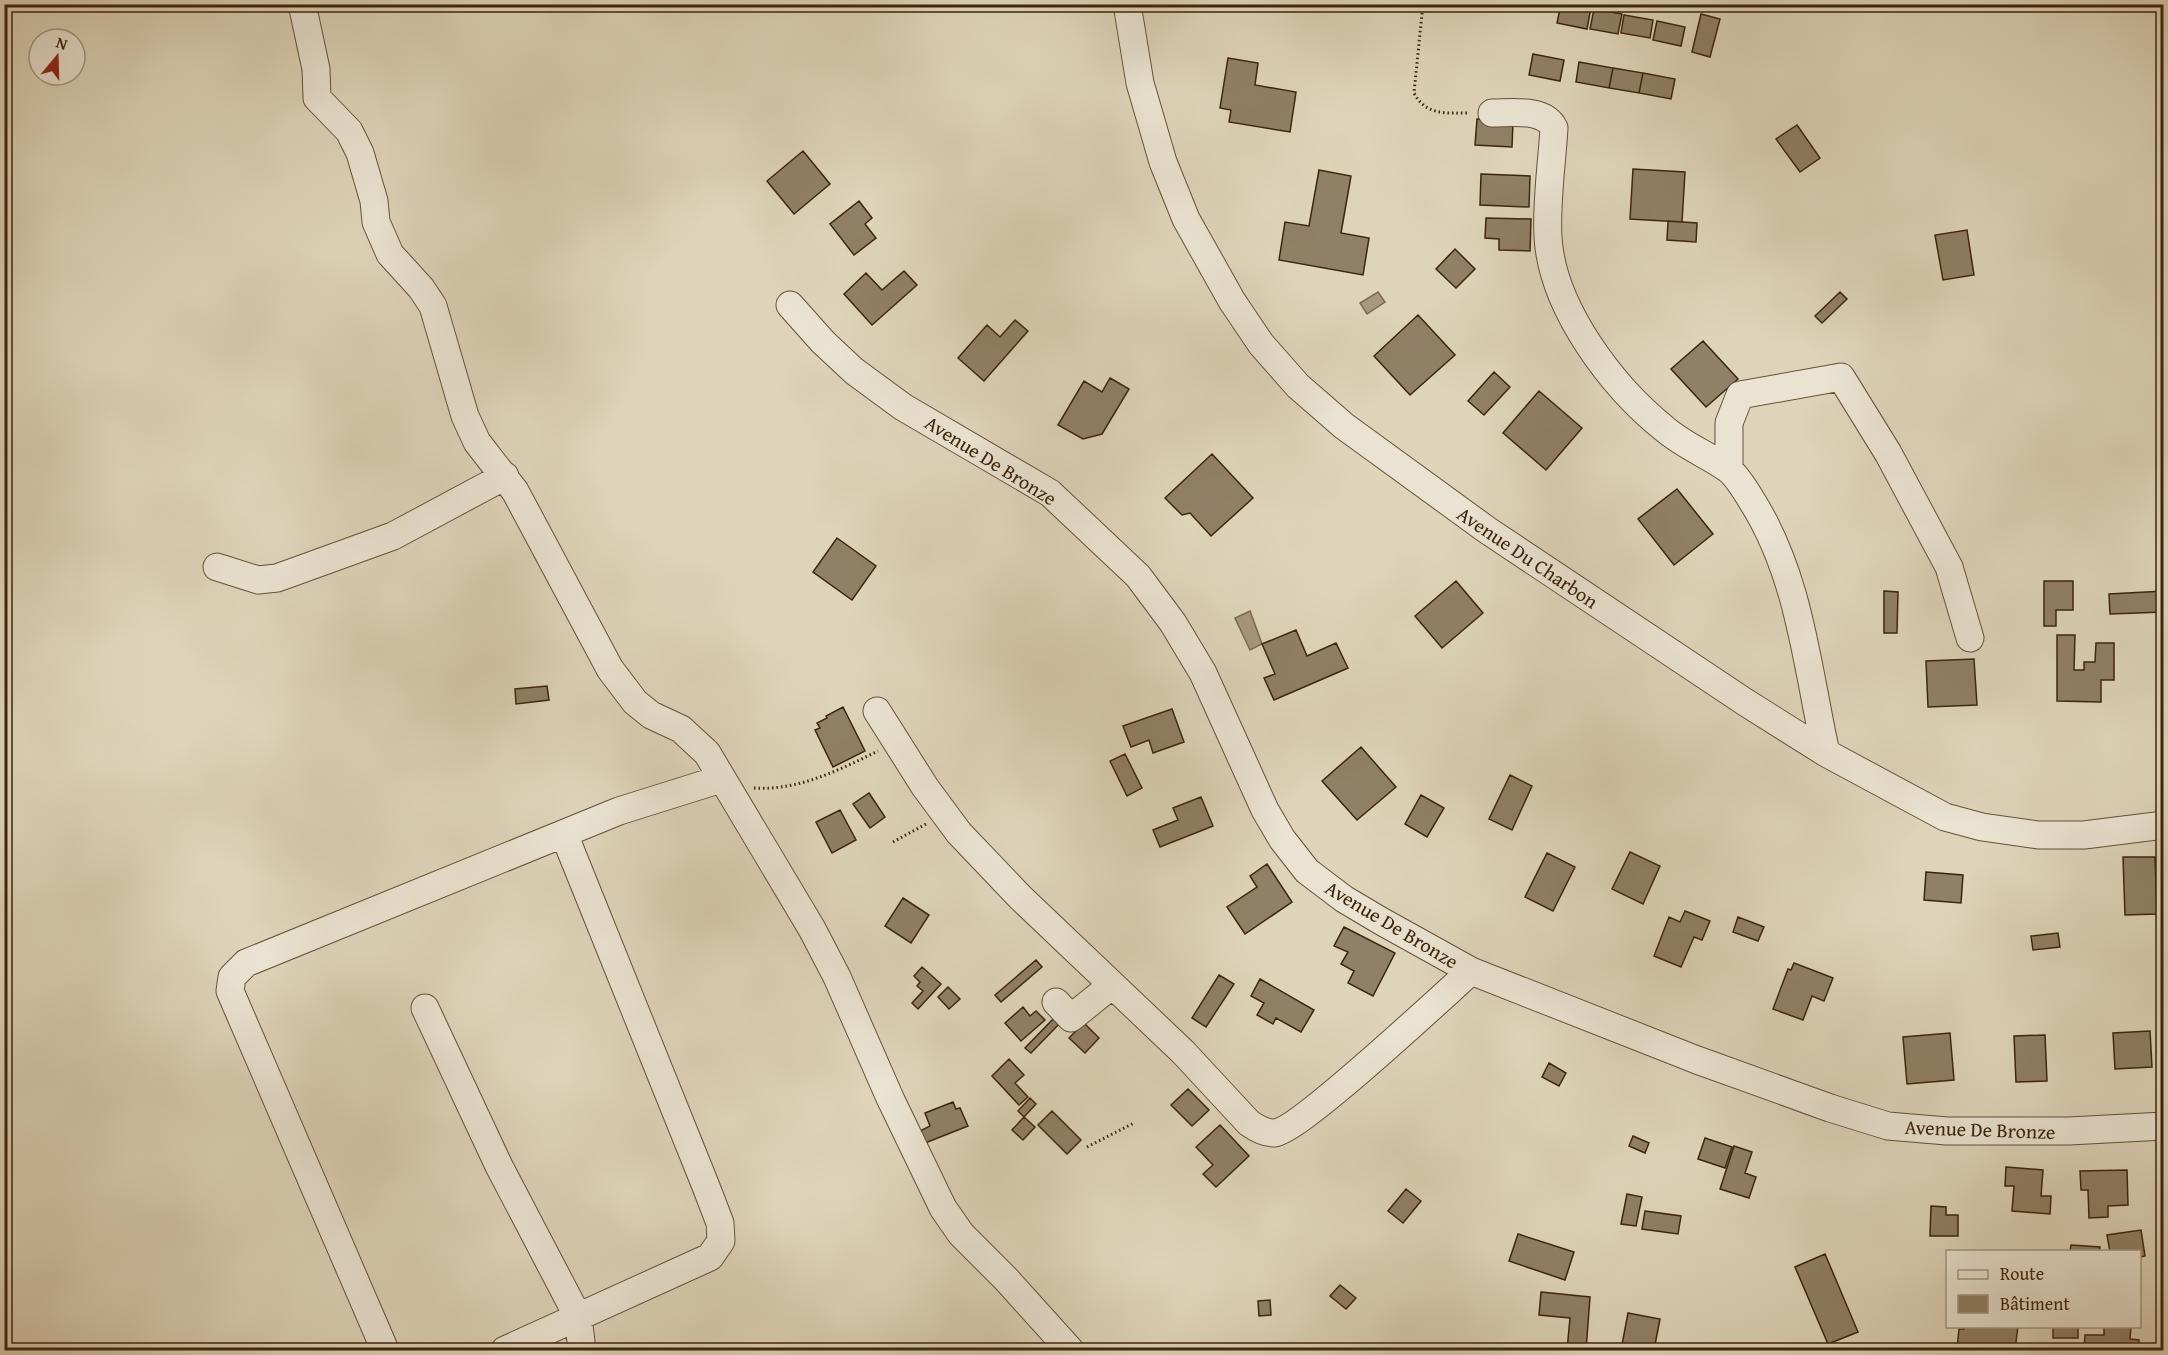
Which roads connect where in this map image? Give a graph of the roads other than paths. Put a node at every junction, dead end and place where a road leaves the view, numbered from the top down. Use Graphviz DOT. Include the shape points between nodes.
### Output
graph roads {
  1 [pos="302,4"];
  2 [pos="1127,4"];
  3 [pos="1492,113"];
  4 [pos="790,305"];
  5 [pos="1729,470"];
  6 [pos="505,476"];
  7 [pos="217,567"];
  8 [pos="1970,638"];
  9 [pos="877,711"];
  10 [pos="1826,753"];
  11 [pos="721,779"];
  12 [pos="2163,825"];
  13 [pos="564,834"];
  14 [pos="1471,971"];
  15 [pos="1112,985"];
  16 [pos="1056,1002"];
  17 [pos="425,1008"];
  18 [pos="2163,1126"];
  19 [pos="578,1317"];
  20 [pos="385,1350"];
  21 [pos="505,1350"];
  22 [pos="582,1350"];
  23 [pos="1070,1350"];
  1 -- 6 [label="street" via="316,69 317,98 349,131 360,153 376,222 390,254 433,306 465,416 477,442"];
  2 -- 10 [label="street, Avenue Du Charbon" via="1140,83 1163,162 1186,219 1232,301 1261,344 1298,386 1404,472 1478,524"];
  3 -- 5 [label="street" via="1542,116 1554,128 1548,237 1563,302 1576,326 1643,410 1695,451"];
  4 -- 14 [label="street, Avenue De Bronze" via="854,371 903,407 1050,493 1109,547 1173,623 1203,673 1264,810 1307,871 1344,898"];
  5 -- 8 [label="street" via="1729,423 1740,395 1841,377 1888,453 1949,567"];
  5 -- 10 [label="street" via="1776,542 1794,593"];
  6 -- 7 [label="street" via="393,536 286,574 258,580"];
  6 -- 11 [label="street" via="610,669 629,695 651,715 693,738 707,753"];
  9 -- 15 [label="street" via="943,814 1020,897"];
  10 -- 12 [label="street, Avenue Du Charbon" via="1945,817 1982,827 2038,835 2084,835"];
  11 -- 13 [label="street" via="619,811"];
  11 -- 23 [label="street" via="832,967 943,1208 961,1234"];
  13 -- 19 [label="street" via="709,1194 720,1223 721,1241 710,1257"];
  13 -- 20 [label="street" via="246,963 232,977 230,991"];
  14 -- 15 [label="street" via="1319,1104 1274,1133 1249,1123 1183,1052"];
  14 -- 18 [label="street, Avenue De Bronze" via="1697,1060 1888,1126 1947,1131 2069,1131"];
  15 -- 16 [label="street" via="1071,1018"];
  17 -- 19 [label="street" via="499,1166"];
  19 -- 21 [label="street"];
  19 -- 22 [label="street"];
}
